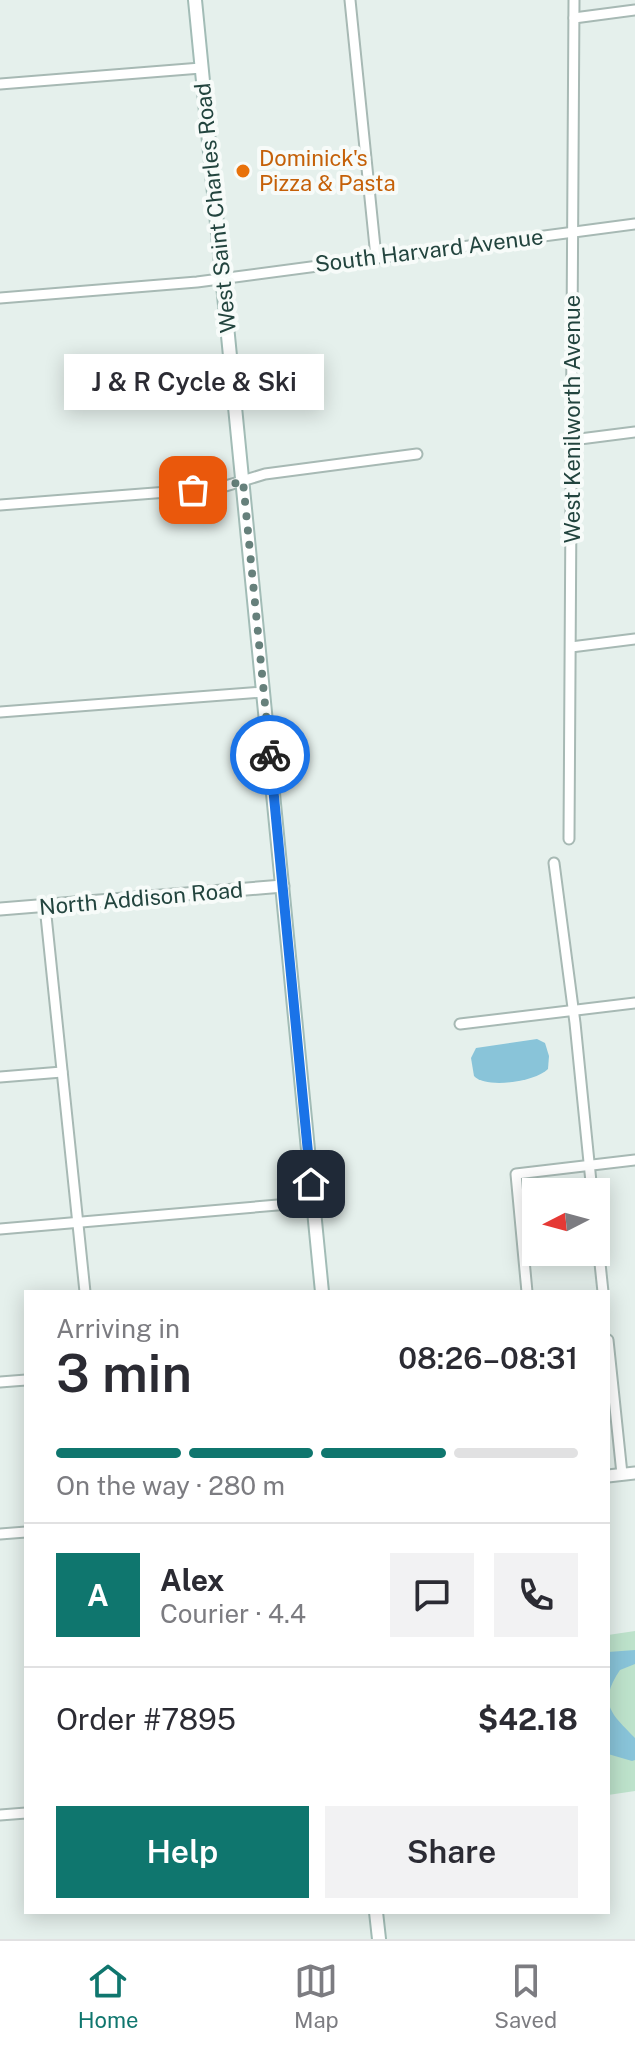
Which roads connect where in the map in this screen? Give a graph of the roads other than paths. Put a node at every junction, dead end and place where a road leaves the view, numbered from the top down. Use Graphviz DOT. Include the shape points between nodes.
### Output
graph roads {
  1 [pos="195,0"];
  2 [pos="350,0"];
  3 [pos="574,0"];
  4 [pos="635,10"];
  5 [pos="574,18"];
  6 [pos="201,68"];
  7 [pos="0,84"];
  8 [pos="635,224"];
  9 [pos="573,232"];
  10 [pos="376,257"];
  11 [pos="222,277"];
  12 [pos="0,298"];
  13 [pos="635,432"];
  14 [pos="572,440"];
  15 [pos="417,454"];
  16 [pos="243,481"];
  17 [pos="0,505"];
  18 [pos="635,639"];
  19 [pos="571,647"];
  20 [pos="264,692"];
  21 [pos="0,712"];
  22 [pos="569,839"];
  23 [pos="554,863"];
  24 [pos="283,886"];
  25 [pos="45,906"];
  26 [pos="0,909"];
  27 [pos="635,1003"];
  28 [pos="574,1011"];
  29 [pos="460,1024"];
  30 [pos="62,1072"];
  31 [pos="0,1077"];
  32 [pos="635,1160"];
  33 [pos="590,1166"];
  34 [pos="591,1178"];
  35 [pos="313,1202"];
  36 [pos="77,1222"];
  37 [pos="0,1229"];
  38 [pos="600,1266"];
  39 [pos="85,1290"];
  40 [pos="322,1290"];
  41 [pos="527,1290"];
  42 [pos="603,1290"];
  43 [pos="610,1359"];
  44 [pos="24,1380"];
  45 [pos="0,1382"];
  46 [pos="635,1473"];
  47 [pos="622,1474"];
  48 [pos="610,1476"];
  49 [pos="24,1532"];
  50 [pos="0,1534"];
  51 [pos="24,1813"];
  52 [pos="0,1815"];
  53 [pos="376,1914"];
  54 [pos="379,1939"];
  1 -- 6 [label="main road, West Saint Charles Road"];
  2 -- 10 [label="street"];
  3 -- 5 [label="street, West Kenilworth Avenue"];
  4 -- 5 [label="street"];
  5 -- 9 [label="street, West Kenilworth Avenue"];
  6 -- 7 [label="street"];
  6 -- 11 [label="main road, West Saint Charles Road"];
  8 -- 9 [label="street, South Harvard Avenue"];
  9 -- 10 [label="street, South Harvard Avenue"];
  9 -- 14 [label="street, West Kenilworth Avenue"];
  10 -- 11 [label="street, South Harvard Avenue"];
  11 -- 12 [label="street, South Harvard Avenue"];
  11 -- 16 [label="main road, West Saint Charles Road"];
  13 -- 14 [label="street"];
  14 -- 19 [label="street, West Kenilworth Avenue"];
  15 -- 16 [label="street"];
  16 -- 17 [label="street" via="219,488"];
  16 -- 20 [label="main road, West Saint Charles Road"];
  18 -- 19 [label="street"];
  19 -- 22 [label="street, West Kenilworth Avenue"];
  20 -- 21 [label="street"];
  20 -- 24 [label="main road, West Saint Charles Road"];
  23 -- 28 [label="street"];
  24 -- 25 [label="street, North Addison Road"];
  24 -- 35 [label="main road, West Saint Charles Road"];
  25 -- 26 [label="street, North Addison Road"];
  25 -- 30 [label="street"];
  27 -- 28 [label="street"];
  28 -- 29 [label="street"];
  28 -- 33 [label="street"];
  30 -- 31 [label="street"];
  30 -- 36 [label="street"];
  32 -- 33 [label="street"];
  33 -- 34 [label="street"];
  33 -- 41 [label="street" via="516,1174"];
  35 -- 36 [label="street"];
  35 -- 40 [label="main road, West Saint Charles Road"];
  36 -- 37 [label="street"];
  36 -- 39 [label="street"];
  38 -- 42 [label="street"];
  43 -- 47 [label="street"];
  44 -- 45 [label="street"];
  46 -- 47 [label="street"];
  47 -- 48 [label="street"];
  49 -- 50 [label="street"];
  51 -- 52 [label="street"];
  53 -- 54 [label="main road"];
}
